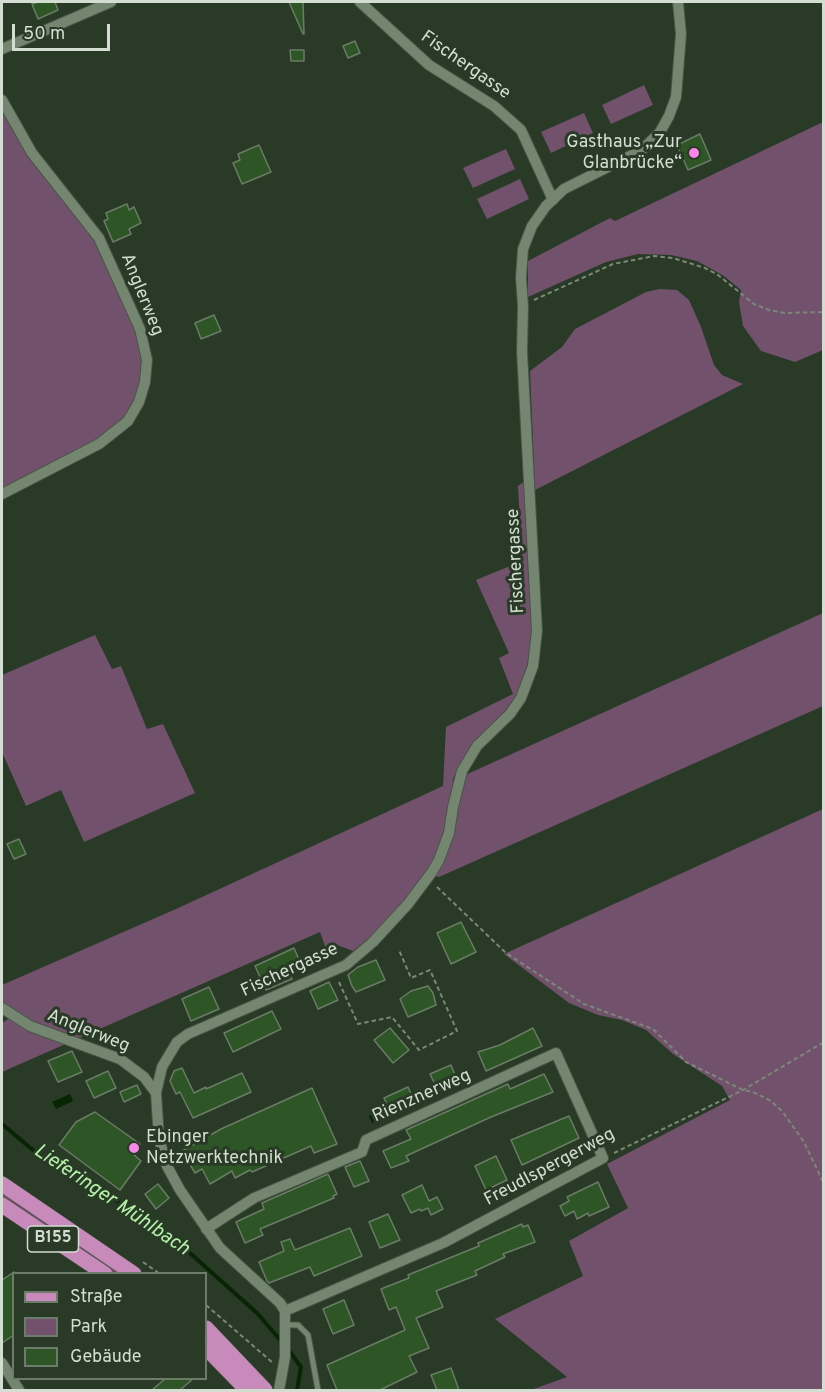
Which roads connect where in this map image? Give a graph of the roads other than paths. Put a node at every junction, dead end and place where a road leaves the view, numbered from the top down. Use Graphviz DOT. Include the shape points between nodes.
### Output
graph roads {
  1 [pos="111,2"];
  2 [pos="360,2"];
  3 [pos="678,2"];
  4 [pos="2,50"];
  5 [pos="2,100"];
  6 [pos="553,200"];
  7 [pos="2,494"];
  8 [pos="2,1008"];
  9 [pos="156,1093"];
  10 [pos="603,1158"];
  11 [pos="2,1184"];
  12 [pos="2,1205"];
  13 [pos="206,1228"];
  14 [pos="102,1272"];
  15 [pos="131,1272"];
  16 [pos="285,1311"];
  17 [pos="286,1325"];
  18 [pos="207,1329"];
  19 [pos="207,1349"];
  20 [pos="2,1363"];
  21 [pos="12,1379"];
  22 [pos="246,1390"];
  23 [pos="265,1390"];
  24 [pos="279,1390"];
  25 [pos="318,1390"];
  1 -- 4 [label="street"];
  2 -- 6 [label="street, Fischergasse" via="429,65 494,106 521,130"];
  3 -- 6 [label="street, Fischergasse" via="681,34 676,97 660,132 642,150 564,189"];
  5 -- 7 [label="street, Anglerweg" via="32,153 99,238 140,329 147,360 139,402 128,421 99,444"];
  6 -- 9 [label="street, Fischergasse" via="531,226 523,249 521,278 537,631 533,666 521,698 477,746 462,771 445,847 428,878 373,942 346,965 188,1034 177,1042 162,1068"];
  8 -- 9 [label="street, Anglerweg" via="30,1026 120,1059 144,1077"];
  9 -- 13 [label="street, Fischergasse" via="159,1138 165,1160"];
  10 -- 13 [label="street, Rienznerweg" via="556,1053 366,1140 362,1152 254,1198"];
  10 -- 16 [label="street, Freudlspergerweg" via="443,1243"];
  11 -- 15 [label="main road, B155"];
  12 -- 14 [label="main road, B155"];
  13 -- 16 [label="street, Fischergasse" via="220,1248"];
  16 -- 17 [label="street"];
  17 -- 24 [label="street"];
  17 -- 25 [label="lane" via="298,1326 308,1335"];
  18 -- 23 [label="main road"];
  19 -- 22 [label="main road"];
  20 -- 21 [label="street"];
}
